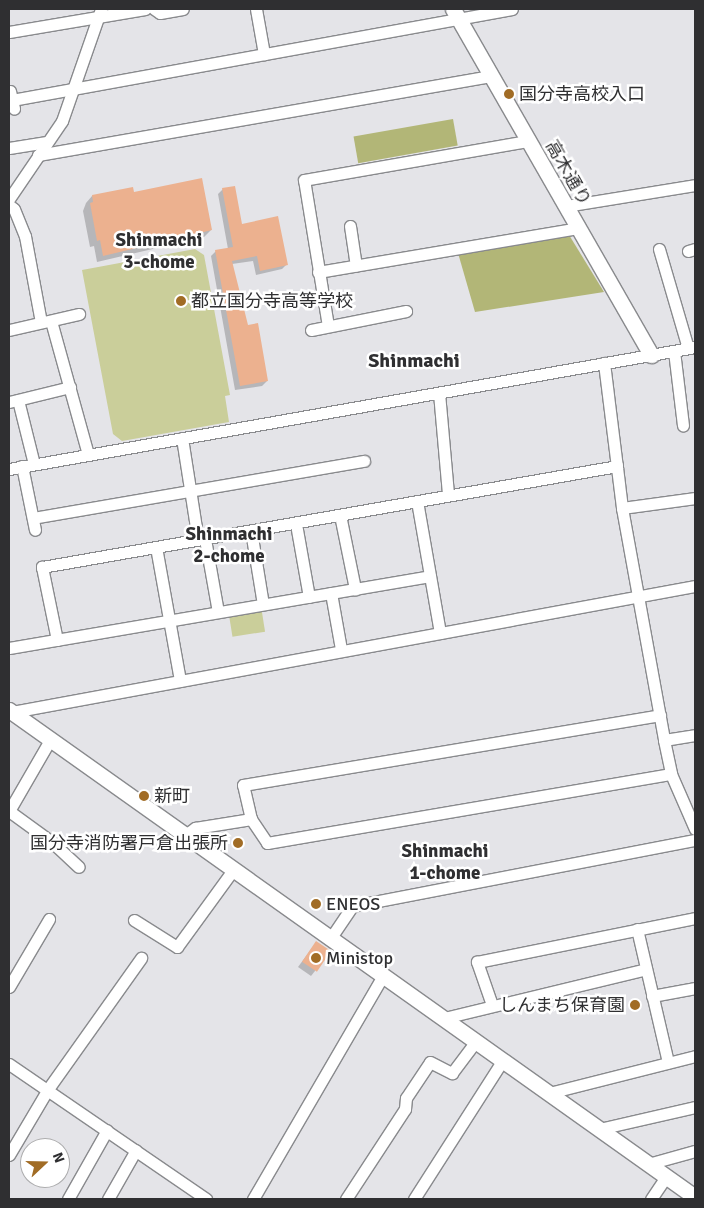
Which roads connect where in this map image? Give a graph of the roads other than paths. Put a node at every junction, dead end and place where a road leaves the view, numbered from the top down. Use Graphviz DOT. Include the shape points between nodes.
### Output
graph roads {
  1 [pos="145,9"];
  2 [pos="154,9"];
  3 [pos="183,9"];
  4 [pos="256,9"];
  5 [pos="512,9"];
  6 [pos="99,13"];
  7 [pos="456,14"];
  8 [pos="9,32"];
  9 [pos="264,54"];
  10 [pos="492,76"];
  11 [pos="74,88"];
  12 [pos="12,100"];
  13 [pos="528,141"];
  14 [pos="47,142"];
  15 [pos="9,148"];
  16 [pos="38,156"];
  17 [pos="695,185"];
  18 [pos="9,199"];
  19 [pos="9,205"];
  20 [pos="566,206"];
  21 [pos="350,226"];
  22 [pos="579,228"];
  23 [pos="659,249"];
  24 [pos="356,266"];
  25 [pos="318,272"];
  26 [pos="406,311"];
  27 [pos="79,314"];
  28 [pos="46,322"];
  29 [pos="328,326"];
  30 [pos="9,330"];
  31 [pos="311,330"];
  32 [pos="692,348"];
  33 [pos="674,351"];
  34 [pos="651,355"];
  35 [pos="604,363"];
  36 [pos="70,387"];
  37 [pos="439,393"];
  38 [pos="14,401"];
  39 [pos="683,425"];
  40 [pos="182,438"];
  41 [pos="88,454"];
  42 [pos="364,461"];
  43 [pos="34,464"];
  44 [pos="22,466"];
  45 [pos="617,466"];
  46 [pos="9,469"];
  47 [pos="190,490"];
  48 [pos="448,494"];
  49 [pos="695,498"];
  50 [pos="417,501"];
  51 [pos="622,508"];
  52 [pos="340,515"];
  53 [pos="33,518"];
  54 [pos="296,524"];
  55 [pos="36,530"];
  56 [pos="251,531"];
  57 [pos="202,540"];
  58 [pos="156,547"];
  59 [pos="430,576"];
  60 [pos="695,586"];
  61 [pos="355,589"];
  62 [pos="331,593"];
  63 [pos="638,596"];
  64 [pos="309,597"];
  65 [pos="263,604"];
  66 [pos="218,612"];
  67 [pos="169,620"];
  68 [pos="440,633"];
  69 [pos="57,640"];
  70 [pos="9,648"];
  71 [pos="341,649"];
  72 [pos="180,681"];
  73 [pos="10,711"];
  74 [pos="660,715"];
  75 [pos="695,735"];
  76 [pos="50,740"];
  77 [pos="664,740"];
  78 [pos="671,774"];
  79 [pos="250,818"];
  80 [pos="695,829"];
  81 [pos="184,836"];
  82 [pos="695,840"];
  83 [pos="79,867"];
  84 [pos="233,870"];
  85 [pos="695,918"];
  86 [pos="49,919"];
  87 [pos="134,920"];
  88 [pos="636,929"];
  89 [pos="330,938"];
  90 [pos="141,958"];
  91 [pos="646,969"];
  92 [pos="383,976"];
  93 [pos="9,987"];
  94 [pos="695,988"];
  95 [pos="652,996"];
  96 [pos="492,1005"];
  97 [pos="444,1018"];
  98 [pos="476,1041"];
  99 [pos="695,1056"];
  100 [pos="503,1060"];
  101 [pos="668,1062"];
  102 [pos="9,1064"];
  103 [pos="48,1089"];
  104 [pos="549,1093"];
  105 [pos="695,1107"];
  106 [pos="600,1129"];
  107 [pos="107,1130"];
  108 [pos="136,1150"];
  109 [pos="695,1151"];
  110 [pos="9,1155"];
  111 [pos="648,1164"];
  112 [pos="666,1177"];
  113 [pos="695,1197"];
  114 [pos="68,1199"];
  115 [pos="108,1199"];
  116 [pos="206,1199"];
  117 [pos="253,1199"];
  118 [pos="346,1199"];
  119 [pos="414,1199"];
  120 [pos="651,1199"];
  1 -- 6 [label="street"];
  2 -- 3 [label="street" via="160,13"];
  4 -- 9 [label="street"];
  5 -- 7 [label="street"];
  6 -- 8 [label="street"];
  6 -- 11 [label="street"];
  7 -- 9 [label="street"];
  7 -- 10 [label="street, 高木通り"];
  9 -- 11 [label="street"];
  10 -- 13 [label="street, 高木通り"];
  10 -- 16 [label="street"];
  11 -- 12 [label="street"];
  11 -- 14 [label="street" via="62,121"];
  13 -- 20 [label="street, 高木通り"];
  13 -- 25 [label="street" via="304,180"];
  14 -- 15 [label="street"];
  14 -- 16 [label="street"];
  16 -- 18 [label="street"];
  17 -- 20 [label="street"];
  19 -- 28 [label="street" via="25,236"];
  20 -- 22 [label="street, 高木通り"];
  21 -- 24 [label="street"];
  22 -- 24 [label="street"];
  22 -- 34 [label="street, 高木通り"];
  23 -- 32 [label="street"];
  24 -- 25 [label="street"];
  25 -- 29 [label="street"];
  26 -- 29 [label="street"];
  27 -- 28 [label="street"];
  28 -- 30 [label="street"];
  28 -- 36 [label="street"];
  29 -- 31 [label="street"];
  32 -- 33 [label="street"];
  33 -- 34 [label="street"];
  33 -- 39 [label="street"];
  34 -- 35 [label="street"];
  35 -- 37 [label="street"];
  35 -- 45 [label="street"];
  36 -- 38 [label="street"];
  36 -- 41 [label="street"];
  37 -- 40 [label="street"];
  37 -- 48 [label="street"];
  38 -- 43 [label="street"];
  40 -- 41 [label="street"];
  40 -- 47 [label="street"];
  41 -- 43 [label="street"];
  42 -- 47 [label="street"];
  43 -- 44 [label="street"];
  44 -- 46 [label="street"];
  44 -- 53 [label="street"];
  45 -- 48 [label="street"];
  45 -- 51 [label="street"];
  47 -- 53 [label="street"];
  47 -- 57 [label="street"];
  48 -- 50 [label="street"];
  49 -- 51 [label="street"];
  50 -- 52 [label="street"];
  50 -- 59 [label="street"];
  51 -- 63 [label="street"];
  52 -- 54 [label="street"];
  52 -- 61 [label="street"];
  53 -- 55 [label="street"];
  54 -- 56 [label="street"];
  54 -- 64 [label="street"];
  56 -- 57 [label="street"];
  56 -- 65 [label="street"];
  57 -- 58 [label="street"];
  57 -- 66 [label="street"];
  58 -- 67 [label="street"];
  58 -- 69 [label="street" via="42,567"];
  59 -- 61 [label="street"];
  59 -- 68 [label="street"];
  60 -- 63 [label="street"];
  61 -- 62 [label="street"];
  62 -- 64 [label="street"];
  62 -- 71 [label="street"];
  63 -- 68 [label="street"];
  63 -- 74 [label="street"];
  64 -- 65 [label="street"];
  65 -- 66 [label="street"];
  66 -- 67 [label="street"];
  67 -- 69 [label="street"];
  67 -- 72 [label="street"];
  68 -- 71 [label="street"];
  69 -- 70 [label="street"];
  71 -- 72 [label="street"];
  72 -- 73 [label="street"];
  73 -- 76 [label="street"];
  74 -- 77 [label="street"];
  74 -- 79 [label="street" via="243,785"];
  75 -- 77 [label="street"];
  76 -- 81 [label="street"];
  76 -- 83 [label="street" via="9,811"];
  77 -- 78 [label="street"];
  78 -- 79 [label="street" via="267,843"];
  78 -- 80 [label="street"];
  79 -- 81 [label="street" via="195,828"];
  81 -- 84 [label="street"];
  82 -- 89 [label="street" via="352,906"];
  84 -- 87 [label="street" via="177,947"];
  84 -- 89 [label="street"];
  85 -- 88 [label="street"];
  86 -- 93 [label="street"];
  88 -- 91 [label="street"];
  88 -- 96 [label="street" via="477,962"];
  89 -- 92 [label="street"];
  90 -- 103 [label="street"];
  91 -- 95 [label="street"];
  91 -- 96 [label="street"];
  92 -- 97 [label="street"];
  92 -- 117 [label="street"];
  94 -- 95 [label="street"];
  95 -- 101 [label="street"];
  96 -- 97 [label="street"];
  97 -- 98 [label="street"];
  98 -- 100 [label="street"];
  98 -- 118 [label="street" via="452,1074 430,1062 406,1098 405,1109"];
  99 -- 101 [label="street"];
  100 -- 104 [label="street"];
  100 -- 119 [label="street"];
  101 -- 104 [label="street"];
  102 -- 103 [label="street"];
  103 -- 107 [label="street"];
  103 -- 110 [label="street"];
  104 -- 106 [label="street"];
  105 -- 106 [label="street"];
  106 -- 111 [label="street"];
  107 -- 108 [label="street"];
  107 -- 114 [label="street"];
  108 -- 115 [label="street"];
  108 -- 116 [label="street"];
  109 -- 111 [label="street"];
  111 -- 112 [label="street"];
  112 -- 113 [label="street"];
  112 -- 120 [label="street"];
}
